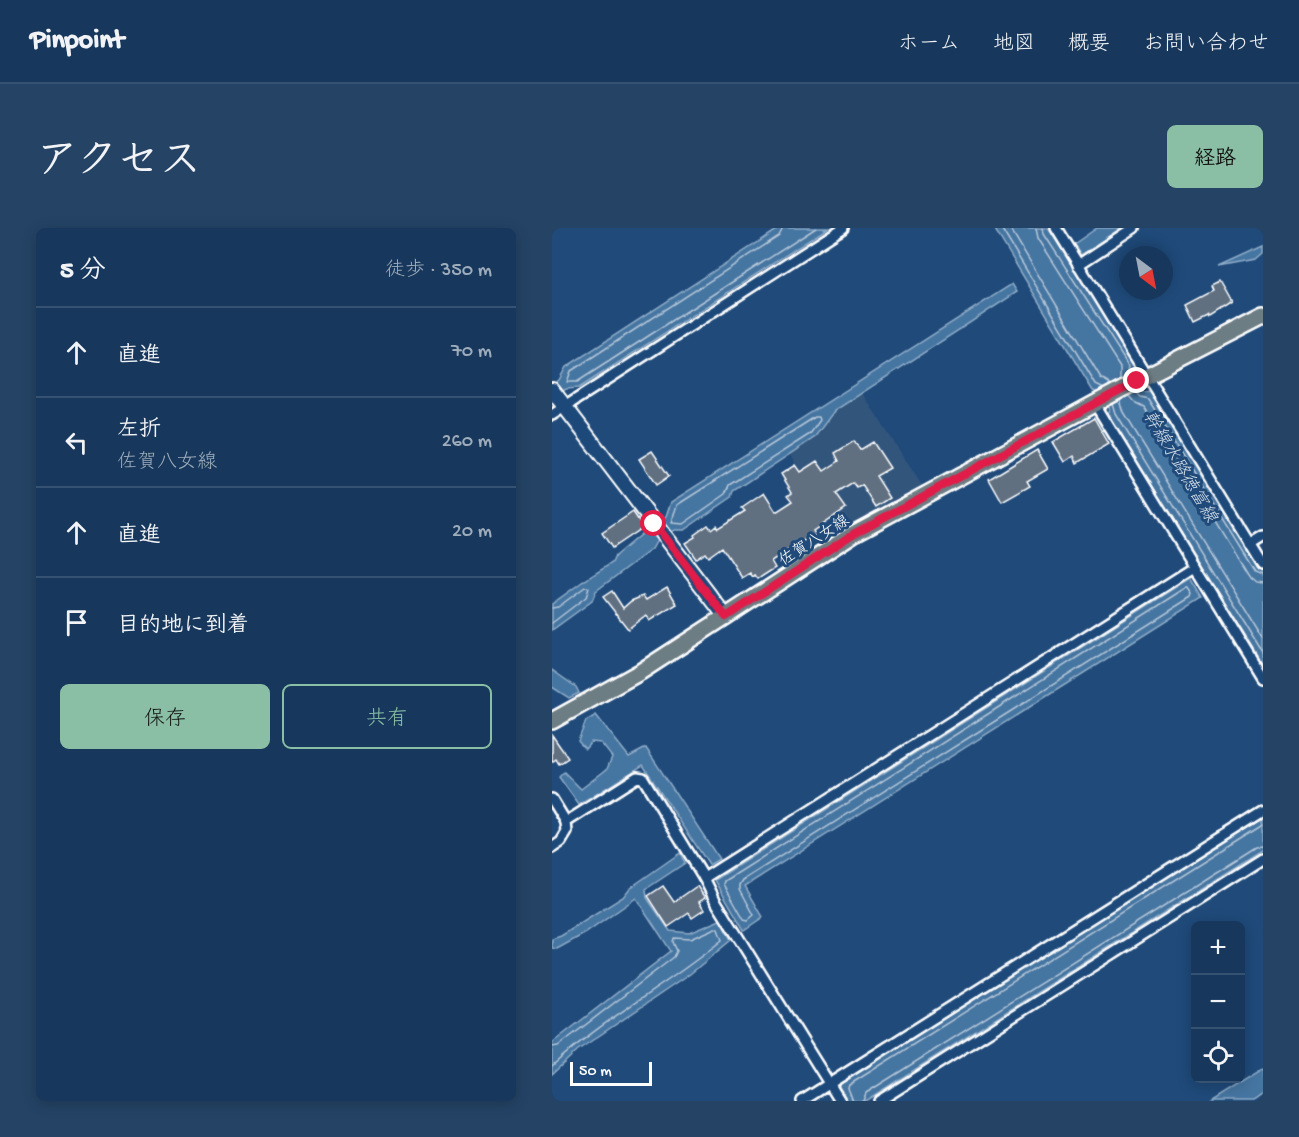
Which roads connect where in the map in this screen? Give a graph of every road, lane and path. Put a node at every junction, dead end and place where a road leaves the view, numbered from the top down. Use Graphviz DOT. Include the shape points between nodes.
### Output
graph roads {
  1 [pos="843,228"];
  2 [pos="1056,228"];
  3 [pos="1134,228"];
  4 [pos="1078,265"];
  5 [pos="1263,316"];
  6 [pos="1142,378"];
  7 [pos="559,399"];
  8 [pos="1098,402"];
  9 [pos="552,415"];
  10 [pos="1263,537"];
  11 [pos="1250,545"];
  12 [pos="1263,565"];
  13 [pos="1195,567"];
  14 [pos="726,617"];
  15 [pos="1263,678"];
  16 [pos="552,721"];
  17 [pos="552,799"];
  18 [pos="1263,810"];
  19 [pos="566,822"];
  20 [pos="552,848"];
  21 [pos="1263,859"];
  22 [pos="704,878"];
  23 [pos="829,1084"];
  24 [pos="838,1098"];
  25 [pos="802,1101"];
  26 [pos="879,1101"];
  1 -- 7 [label="street"];
  2 -- 4 [label="street"];
  3 -- 4 [label="street"];
  4 -- 6 [label="street"];
  5 -- 6 [label="main road"];
  6 -- 8 [label="main road, 佐賀八女線"];
  6 -- 11 [label="street"];
  7 -- 9 [label="street"];
  7 -- 14 [label="street"];
  8 -- 13 [label="street"];
  8 -- 14 [label="main road, 佐賀八女線" via="853,534"];
  10 -- 11 [label="street"];
  11 -- 12 [label="street"];
  13 -- 15 [label="street"];
  13 -- 22 [label="street"];
  14 -- 16 [label="main road, 佐賀八女線" via="640,672"];
  17 -- 19 [label="street"];
  18 -- 23 [label="street"];
  19 -- 20 [label="street" via="567,832"];
  19 -- 22 [label="street" via="637,777 643,778"];
  21 -- 26 [label="street"];
  22 -- 23 [label="street"];
  23 -- 24 [label="street"];
  23 -- 25 [label="street"];
}
